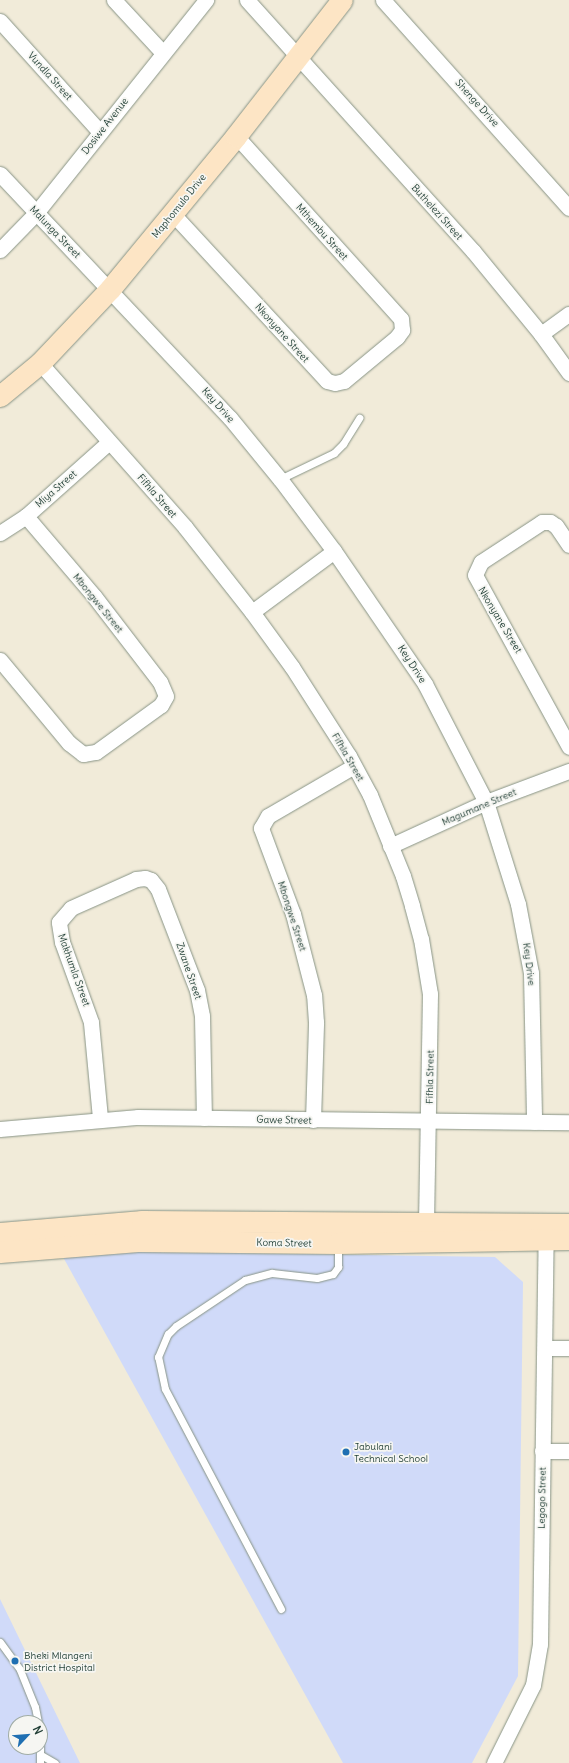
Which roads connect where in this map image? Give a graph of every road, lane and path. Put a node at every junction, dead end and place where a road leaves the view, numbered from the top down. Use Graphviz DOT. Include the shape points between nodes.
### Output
graph roads {
  1 [pos="114,0"];
  2 [pos="206,0"];
  3 [pos="247,0"];
  4 [pos="342,0"];
  5 [pos="383,0"];
  6 [pos="0,21"];
  7 [pos="163,53"];
  8 [pos="298,56"];
  9 [pos="100,132"];
  10 [pos="236,136"];
  11 [pos="0,174"];
  12 [pos="569,208"];
  13 [pos="36,213"];
  14 [pos="173,214"];
  15 [pos="0,250"];
  16 [pos="110,289"];
  17 [pos="569,314"];
  18 [pos="402,330"];
  19 [pos="541,334"];
  20 [pos="40,363"];
  21 [pos="569,373"];
  22 [pos="0,396"];
  23 [pos="359,418"];
  24 [pos="109,442"];
  25 [pos="280,479"];
  26 [pos="26,516"];
  27 [pos="0,533"];
  28 [pos="569,545"];
  29 [pos="334,551"];
  30 [pos="252,612"];
  31 [pos="0,660"];
  32 [pos="569,747"];
  33 [pos="354,766"];
  34 [pos="569,772"];
  35 [pos="486,802"];
  36 [pos="390,846"];
  37 [pos="148,879"];
  38 [pos="100,1118"];
  39 [pos="204,1118"];
  40 [pos="313,1120"];
  41 [pos="430,1121"];
  42 [pos="534,1122"];
  43 [pos="569,1122"];
  44 [pos="0,1129"];
  45 [pos="569,1224"];
  46 [pos="546,1231"];
  47 [pos="426,1232"];
  48 [pos="0,1233"];
  49 [pos="336,1233"];
  50 [pos="569,1239"];
  51 [pos="0,1252"];
  52 [pos="545,1348"];
  53 [pos="569,1348"];
  54 [pos="542,1451"];
  55 [pos="569,1451"];
  56 [pos="280,1609"];
  57 [pos="0,1642"];
  58 [pos="37,1715"];
  59 [pos="40,1755"];
  60 [pos="40,1763"];
  61 [pos="55,1763"];
  62 [pos="494,1763"];
  1 -- 7 [label="street"];
  2 -- 7 [label="street, Dosiwe Avenue"];
  3 -- 8 [label="street, Buthelezi Street"];
  4 -- 8 [label="main road, Maphomulo Drive"];
  5 -- 12 [label="street, Shenge Drive"];
  6 -- 9 [label="street, Vundla Street"];
  7 -- 9 [label="street, Dosiwe Avenue"];
  8 -- 10 [label="main road, Maphomulo Drive"];
  8 -- 19 [label="street, Buthelezi Street" via="473,251"];
  9 -- 13 [label="street, Dosiwe Avenue"];
  10 -- 14 [label="main road, Maphomulo Drive"];
  10 -- 18 [label="street, Mthembu Street" via="398,316"];
  11 -- 13 [label="street, Malunga Street"];
  13 -- 15 [label="street, Dosiwe Avenue"];
  13 -- 16 [label="street, Malunga Street"];
  14 -- 16 [label="main road, Maphomulo Drive"];
  14 -- 18 [label="street, Nkonyane Street" via="327,381 335,384 347,379"];
  16 -- 20 [label="main road, Maphomulo Drive"];
  16 -- 25 [label="street, Key Drive" via="230,418"];
  17 -- 19 [label="street"];
  19 -- 21 [label="street, Buthelezi Street"];
  20 -- 22 [label="main road, Maphomulo Drive"];
  20 -- 24 [label="street, Fifhla Street"];
  23 -- 25 [label="lane" via="343,444 334,453"];
  24 -- 26 [label="street, Miya Street"];
  24 -- 30 [label="street, Fifhla Street" via="180,522"];
  25 -- 29 [label="street, Key Drive"];
  26 -- 27 [label="street, Miya Street"];
  26 -- 31 [label="street, Mbongwe Street" via="94,596 160,682 166,694 162,705 96,752 82,754 69,743"];
  28 -- 32 [label="street, Nkonyane Street" via="556,526 547,521 481,562 475,575"];
  29 -- 30 [label="street"];
  29 -- 35 [label="street, Key Drive" via="425,684"];
  30 -- 33 [label="street, Fifhla Street" via="292,667"];
  33 -- 36 [label="street, Fifhla Street" via="370,795"];
  33 -- 40 [label="street, Mbongwe Street" via="268,816 261,828 293,914 314,995 316,1022"];
  34 -- 35 [label="street, Magumane Street"];
  35 -- 36 [label="street, Magumane Street"];
  35 -- 42 [label="street, Key Drive" via="518,904 531,973"];
  36 -- 41 [label="street, Fifhla Street" via="403,876 418,926 430,994"];
  37 -- 38 [label="street, Makhumla Street" via="136,879 71,908 59,922 62,942 92,1022"];
  37 -- 39 [label="street, Zwane Street" via="158,889 197,990 202,1016"];
  38 -- 39 [label="street, Gawe Street"];
  38 -- 44 [label="street, Gawe Street"];
  39 -- 40 [label="street, Gawe Street"];
  40 -- 41 [label="street, Gawe Street"];
  41 -- 42 [label="street, Gawe Street"];
  41 -- 47 [label="street, Fifhla Street"];
  42 -- 43 [label="street, Gawe Street"];
  45 -- 46 [label="main road, Koma Street"];
  46 -- 47 [label="main road, Koma Street"];
  46 -- 50 [label="main road, Koma Street"];
  46 -- 52 [label="street, Legogo Street"];
  47 -- 49 [label="main road, Koma Street"];
  48 -- 49 [label="main road, Koma Street" via="142,1221"];
  49 -- 51 [label="main road, Koma Street" via="138,1241"];
  49 -- 56 [label="lane" via="338,1267 333,1274 317,1278 272,1273 245,1280 176,1326 168,1334 158,1357 165,1389"];
  52 -- 53 [label="street"];
  52 -- 54 [label="street, Legogo Street"];
  54 -- 55 [label="street"];
  54 -- 62 [label="street, Legogo Street" via="541,1630 538,1664 528,1698"];
  57 -- 58 [label="lane" via="20,1670"];
  59 -- 60 [label="lane"];
  59 -- 61 [label="lane"];
}
